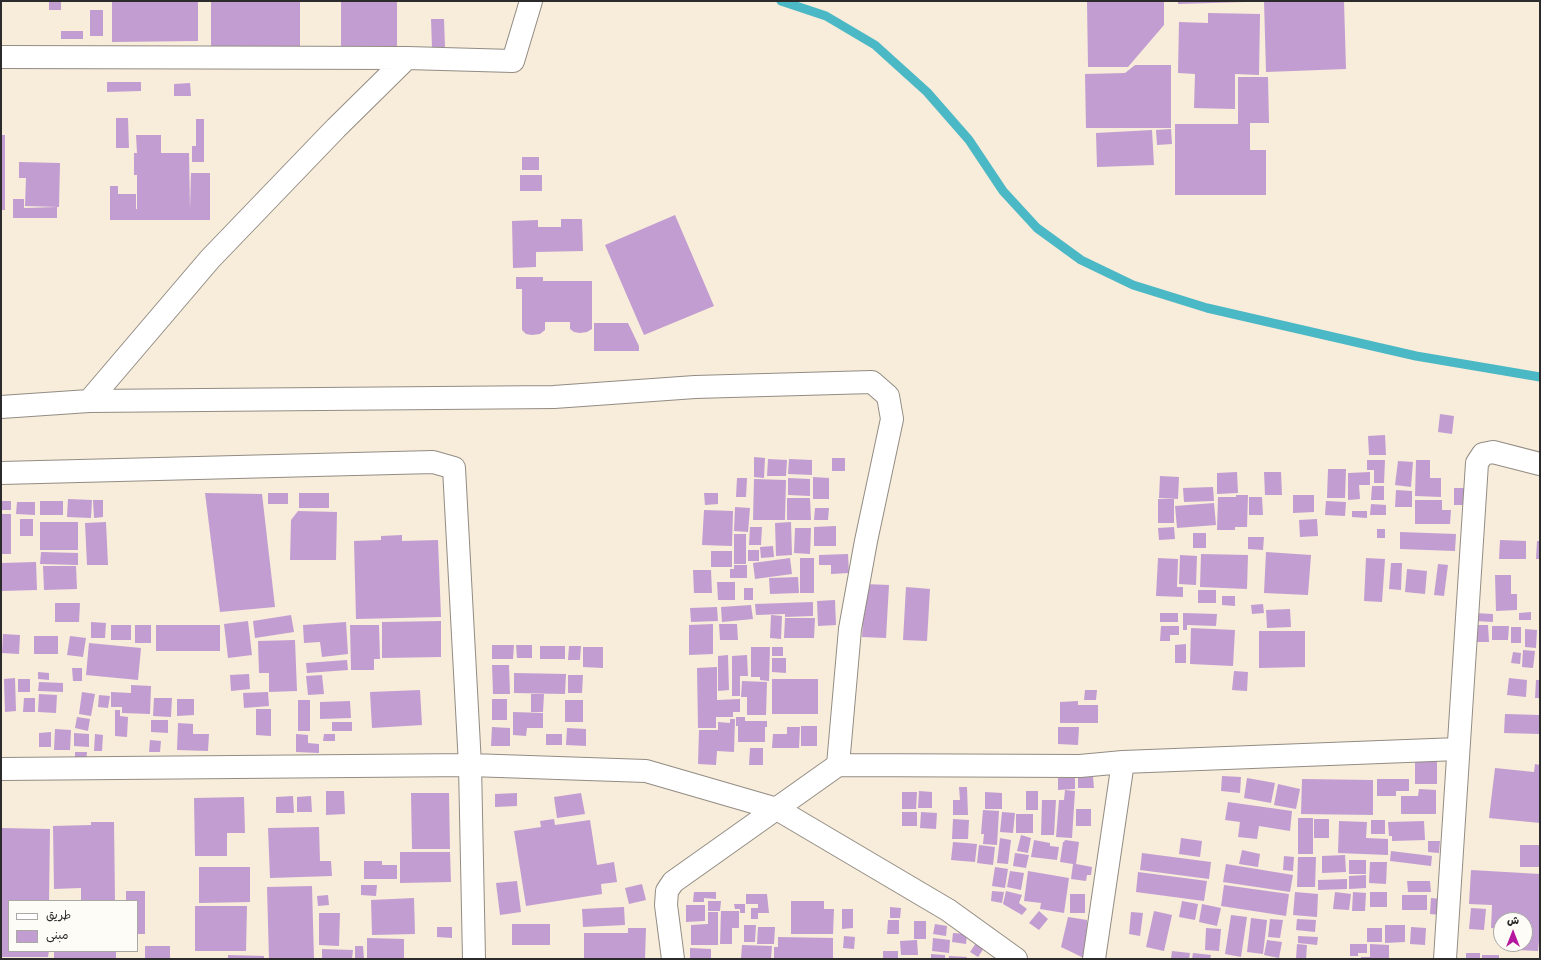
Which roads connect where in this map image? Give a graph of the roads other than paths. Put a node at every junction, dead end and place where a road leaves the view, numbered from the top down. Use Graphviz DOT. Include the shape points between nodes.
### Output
graph roads {
  1 [pos="531,1"];
  2 [pos="1,57"];
  3 [pos="407,58"];
  4 [pos="88,401"];
  5 [pos="1,407"];
  6 [pos="1540,464"];
  7 [pos="1,473"];
  8 [pos="1458,750"];
  9 [pos="1123,762"];
  10 [pos="470,765"];
  11 [pos="838,765"];
  12 [pos="1,769"];
  13 [pos="777,809"];
  14 [pos="474,959"];
  15 [pos="673,959"];
  16 [pos="1016,959"];
  17 [pos="1094,959"];
  18 [pos="1445,959"];
  1 -- 3 [label="street" via="513,61"];
  2 -- 3 [label="street"];
  3 -- 4 [label="street" via="210,259"];
  4 -- 5 [label="street"];
  4 -- 11 [label="street" via="554,397 695,387 872,382 888,396 892,419 850,629"];
  6 -- 8 [label="street" via="1493,452 1483,454 1477,463"];
  7 -- 10 [label="street" via="433,462 454,468"];
  8 -- 9 [label="street"];
  8 -- 18 [label="street"];
  9 -- 11 [label="street" via="1080,766"];
  9 -- 17 [label="street"];
  10 -- 12 [label="street"];
  10 -- 13 [label="street" via="646,771"];
  10 -- 14 [label="street"];
  11 -- 13 [label="street"];
  13 -- 15 [label="street" via="673,882 667,892 666,905"];
  13 -- 16 [label="street" via="948,910"];
}
